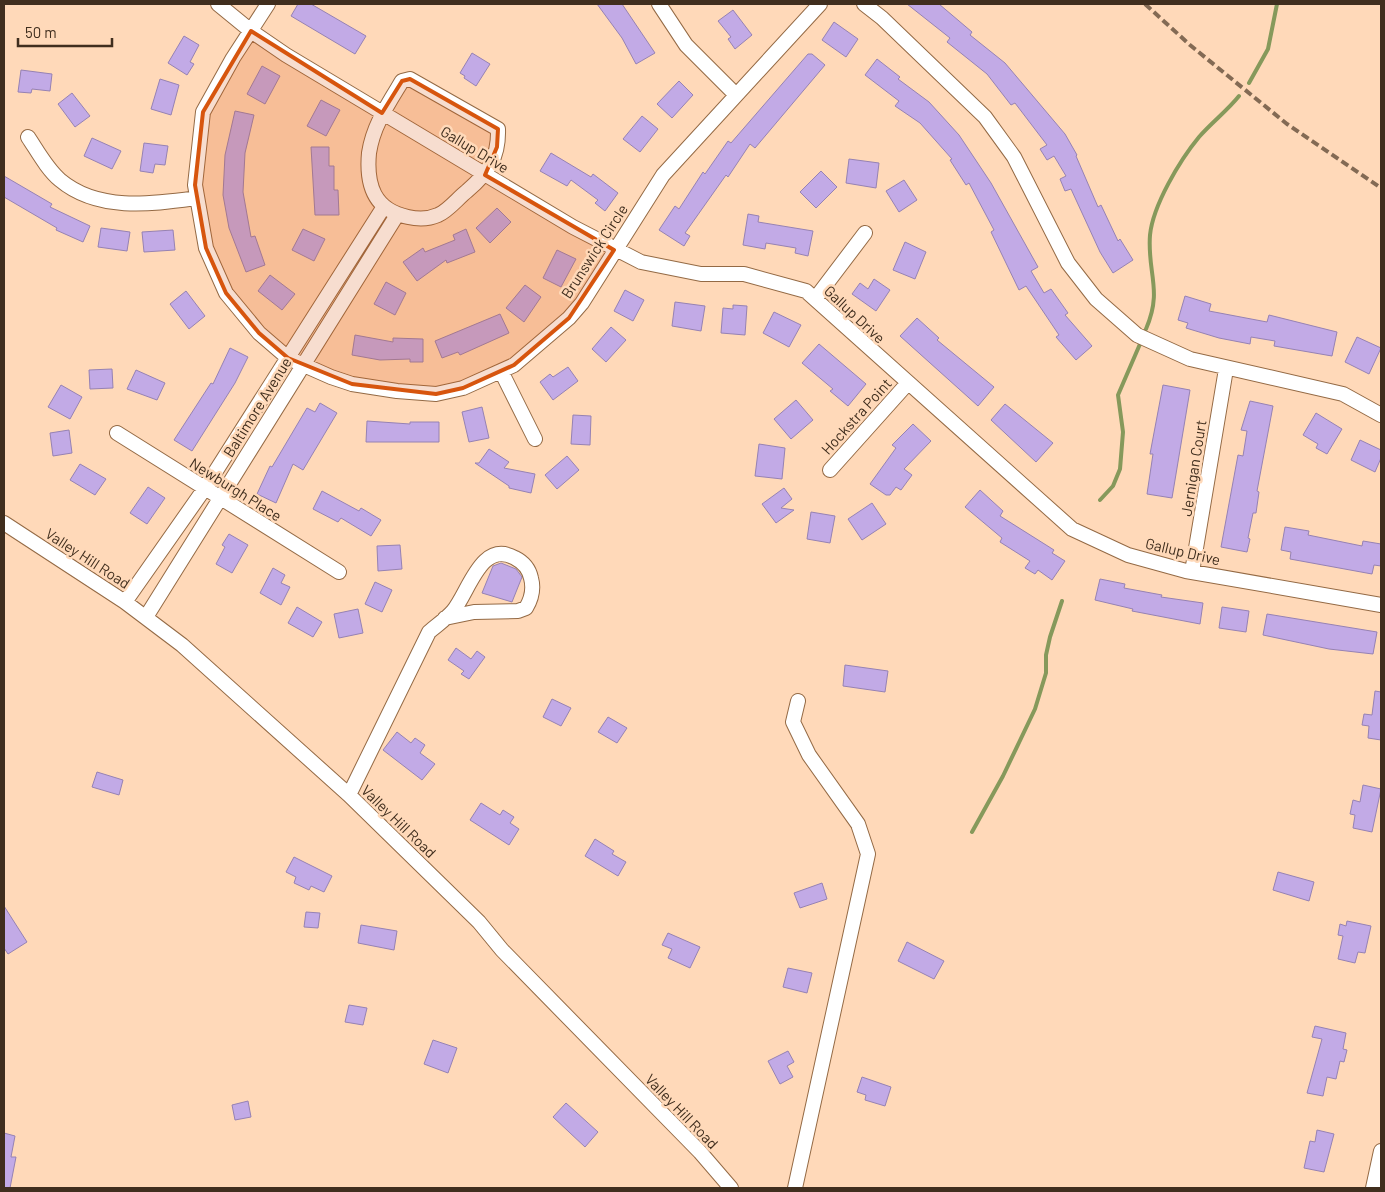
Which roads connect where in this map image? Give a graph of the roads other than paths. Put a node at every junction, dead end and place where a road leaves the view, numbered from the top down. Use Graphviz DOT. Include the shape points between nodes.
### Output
graph roads {
  1 [pos="218,4"];
  2 [pos="268,4"];
  3 [pos="659,4"];
  4 [pos="820,4"];
  5 [pos="864,4"];
  6 [pos="251,31"];
  7 [pos="736,95"];
  8 [pos="382,112"];
  9 [pos="28,137"];
  10 [pos="485,174"];
  11 [pos="197,198"];
  12 [pos="383,208"];
  13 [pos="397,215"];
  14 [pos="865,233"];
  15 [pos="614,250"];
  16 [pos="815,299"];
  17 [pos="288,358"];
  18 [pos="304,363"];
  19 [pos="1226,368"];
  20 [pos="501,371"];
  21 [pos="907,384"];
  22 [pos="1381,415"];
  23 [pos="117,433"];
  24 [pos="535,438"];
  25 [pos="830,470"];
  26 [pos="205,488"];
  27 [pos="219,497"];
  28 [pos="4,523"];
  29 [pos="339,572"];
  30 [pos="1192,572"];
  31 [pos="125,602"];
  32 [pos="1381,605"];
  33 [pos="146,617"];
  34 [pos="445,618"];
  35 [pos="798,701"];
  36 [pos="350,795"];
  37 [pos="1381,1151"];
  38 [pos="731,1188"];
  39 [pos="795,1188"];
  40 [pos="1373,1188"];
  1 -- 6 [label="street, Gallup Drive"];
  2 -- 6 [label="street, Brunswick Circle"];
  3 -- 7 [label="street" via="686,45"];
  4 -- 7 [label="street, Brunswick Circle"];
  5 -- 19 [label="street" via="985,117 1014,157 1068,263 1108,310 1137,335 1160,347"];
  6 -- 8 [label="street, Gallup Drive"];
  6 -- 11 [label="street, Brunswick Circle" via="203,112 194,185"];
  7 -- 15 [label="street, Brunswick Circle" via="662,175"];
  8 -- 10 [label="street, Gallup Drive"];
  8 -- 10 [label="street" via="402,81 410,79 498,129 497,147"];
  8 -- 12 [label="street" via="369,154 372,191"];
  9 -- 11 [label="street" via="60,180 86,195 114,203 151,204"];
  10 -- 13 [label="street" via="438,215 418,219"];
  10 -- 15 [label="street, Gallup Drive"];
  11 -- 17 [label="street, Brunswick Circle" via="206,248 226,293 259,333"];
  12 -- 13 [label="street"];
  12 -- 17 [label="street, Baltimore Avenue"];
  13 -- 18 [label="street, Baltimore Avenue"];
  14 -- 16 [label="street"];
  15 -- 16 [label="street, Gallup Drive" via="641,262 701,274 752,276 806,291"];
  15 -- 20 [label="street, Brunswick Circle" via="582,303 569,318 514,365"];
  16 -- 21 [label="street, Gallup Drive"];
  17 -- 18 [label="street, Brunswick Circle"];
  17 -- 26 [label="street, Baltimore Avenue"];
  18 -- 20 [label="street, Brunswick Circle" via="352,384 397,392 436,394 462,388"];
  18 -- 27 [label="street, Baltimore Avenue"];
  19 -- 22 [label="street" via="1318,386 1343,394"];
  19 -- 30 [label="street, Jernigan Court"];
  20 -- 24 [label="street"];
  21 -- 25 [label="street, Hockstra Point"];
  21 -- 30 [label="street, Gallup Drive" via="1072,529 1128,555"];
  23 -- 26 [label="street, Newburgh Place"];
  26 -- 27 [label="street, Newburgh Place"];
  26 -- 31 [label="street, Baltimore Avenue"];
  27 -- 29 [label="street, Newburgh Place"];
  27 -- 33 [label="street, Baltimore Avenue"];
  28 -- 31 [label="street, Valley Hill Road"];
  30 -- 32 [label="street, Gallup Drive"];
  31 -- 33 [label="street, Valley Hill Road"];
  33 -- 36 [label="street, Valley Hill Road" via="182,645"];
  34 -- 34 [label="street" via="453,612 483,562 493,555 508,554 526,566 533,591 526,608"];
  34 -- 36 [label="street" via="429,632 416,654"];
  35 -- 39 [label="street" via="793,722 809,754 858,824 868,854"];
  36 -- 38 [label="street, Valley Hill Road" via="479,922 502,950 700,1152"];
  37 -- 40 [label="street"];
}
